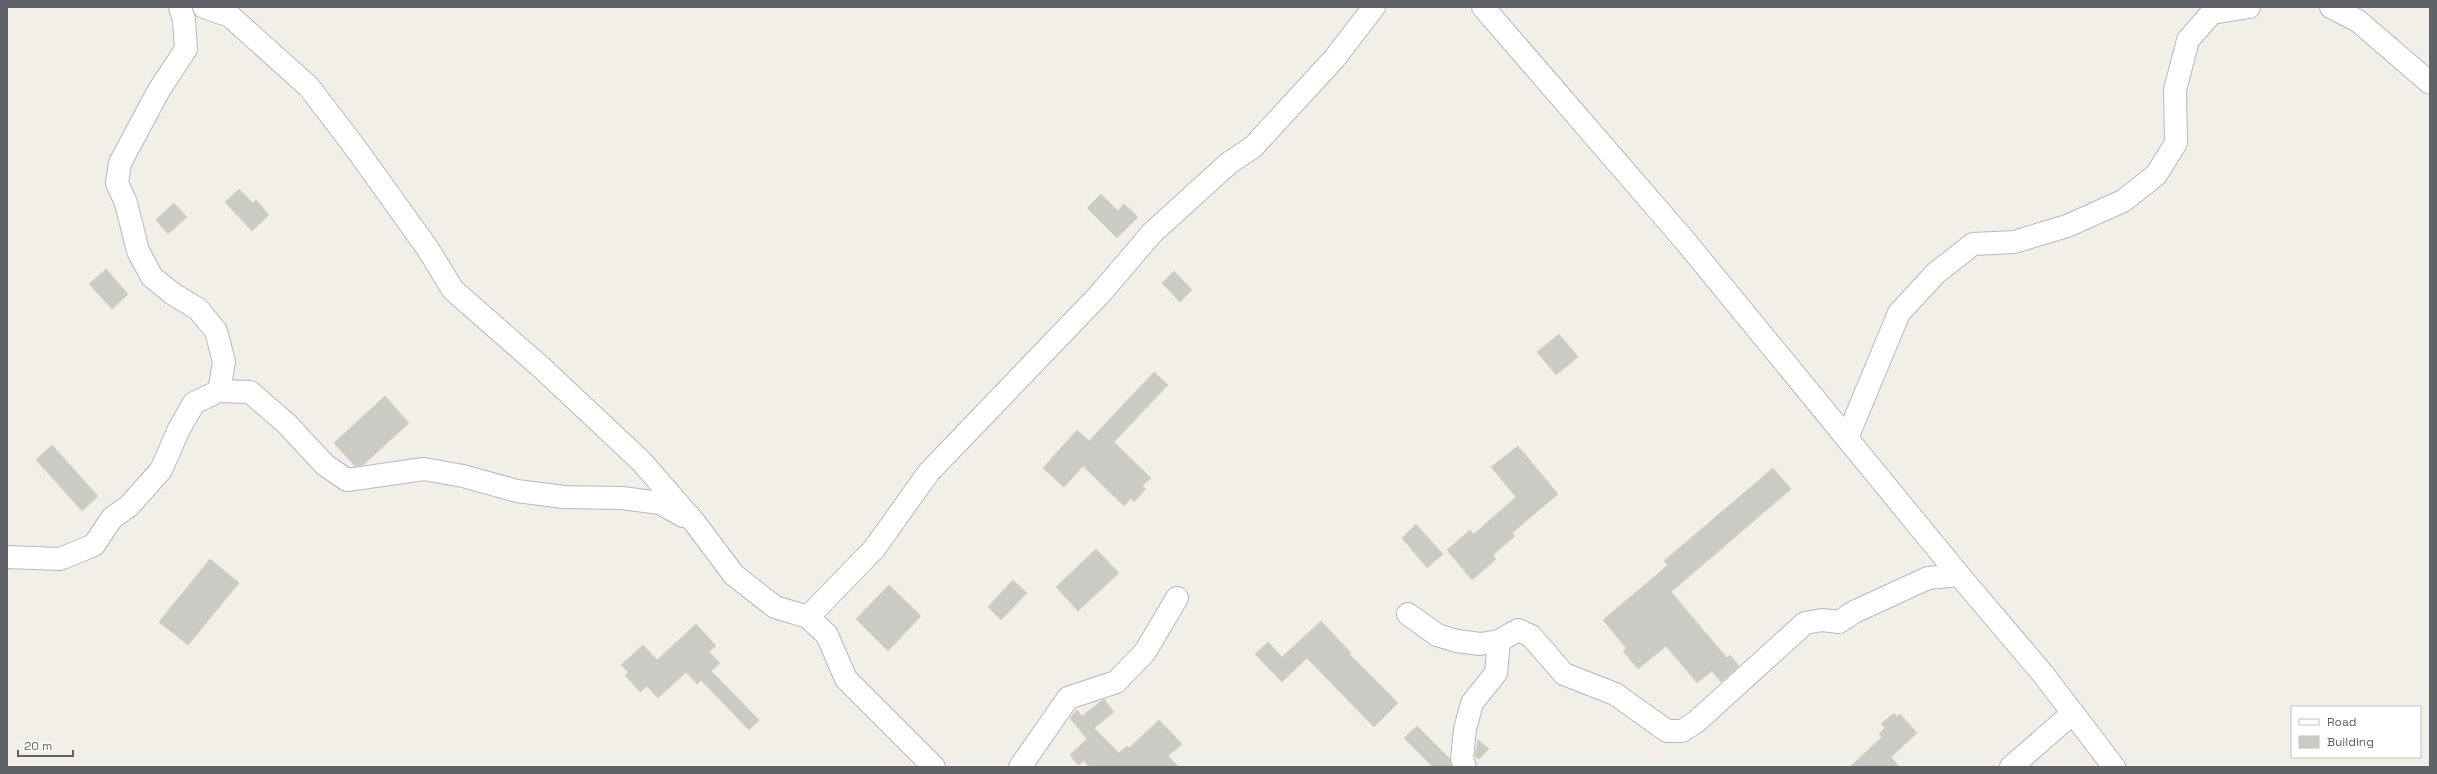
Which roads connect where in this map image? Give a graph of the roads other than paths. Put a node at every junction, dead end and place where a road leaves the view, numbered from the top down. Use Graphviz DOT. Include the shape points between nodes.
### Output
graph roads {
  1 [pos="180,7"];
  2 [pos="204,7"];
  3 [pos="1374,7"];
  4 [pos="1483,7"];
  5 [pos="2249,7"];
  6 [pos="2331,7"];
  7 [pos="2214,10"];
  8 [pos="2430,83"];
  9 [pos="219,391"];
  10 [pos="1847,438"];
  11 [pos="695,523"];
  12 [pos="7,557"];
  13 [pos="1959,575"];
  14 [pos="1177,598"];
  15 [pos="1408,614"];
  16 [pos="808,617"];
  17 [pos="1499,641"];
  18 [pos="2073,713"];
  19 [pos="934,767"];
  20 [pos="1020,767"];
  21 [pos="1466,767"];
  22 [pos="2011,767"];
  23 [pos="2114,767"];
  1 -- 9 [label="street" via="184,20 186,49 159,90 120,163 118,183 126,203 138,251 152,277 198,309 216,331 224,362"];
  2 -- 11 [label="street" via="230,16 309,87 419,237 452,290 542,368 641,461"];
  3 -- 16 [label="street" via="1334,59 1253,147 1229,163 1152,233 1100,294 929,472 874,549"];
  4 -- 10 [label="street" via="1686,242"];
  5 -- 7 [label="street"];
  6 -- 8 [label="street" via="2358,21"];
  7 -- 10 [label="street" via="2188,40 2175,90 2176,143 2156,175 2123,201 2067,226 2014,242 1973,244 1936,273 1899,312"];
  9 -- 11 [label="street" via="250,392 287,424 325,465 348,480 424,469 463,476 517,491 564,498 622,498 660,503"];
  9 -- 12 [label="street" via="194,404 179,429 161,470 129,506 112,518 94,545 60,559"];
  10 -- 13 [label="street"];
  11 -- 16 [label="street" via="734,575 775,607"];
  13 -- 17 [label="street" via="1928,578 1854,612 1839,622 1822,620 1805,623 1696,722 1682,731 1667,731 1616,694 1564,674 1531,636 1518,630"];
  13 -- 18 [label="street"];
  14 -- 20 [label="street" via="1144,652 1116,682 1068,698"];
  15 -- 17 [label="street" via="1437,635 1457,641 1480,644"];
  16 -- 19 [label="street" via="827,635 846,679"];
  17 -- 21 [label="street" via="1496,673 1472,703 1465,729 1462,759"];
  18 -- 22 [label="street"];
  18 -- 23 [label="street"];
}
